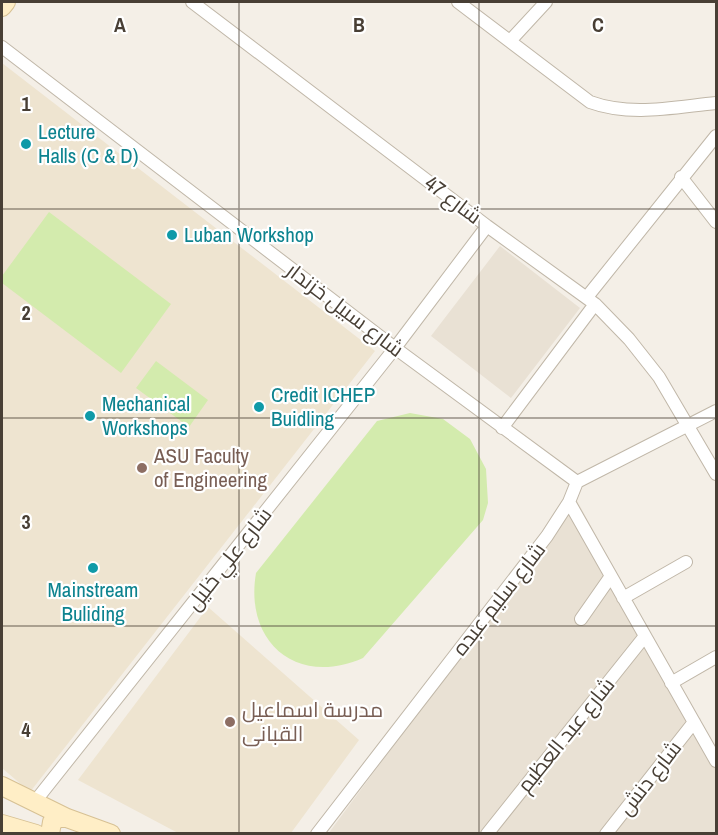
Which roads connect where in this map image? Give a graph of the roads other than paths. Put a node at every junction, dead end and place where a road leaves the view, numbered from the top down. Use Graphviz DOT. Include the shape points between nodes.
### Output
graph roads {
  1 [pos="6,2"];
  2 [pos="192,2"];
  3 [pos="458,2"];
  4 [pos="546,2"];
  5 [pos="2,7"];
  6 [pos="510,41"];
  7 [pos="2,47"];
  8 [pos="717,103"];
  9 [pos="717,136"];
  10 [pos="681,177"];
  11 [pos="717,222"];
  12 [pos="487,226"];
  13 [pos="591,300"];
  14 [pos="395,348"];
  15 [pos="717,411"];
  16 [pos="688,425"];
  17 [pos="502,428"];
  18 [pos="717,474"];
  19 [pos="578,482"];
  20 [pos="569,502"];
  21 [pos="686,562"];
  22 [pos="611,576"];
  23 [pos="623,598"];
  24 [pos="581,619"];
  25 [pos="645,636"];
  26 [pos="717,657"];
  27 [pos="671,683"];
  28 [pos="694,722"];
  29 [pos="717,760"];
  30 [pos="2,786"];
  31 [pos="33,804"];
  32 [pos="67,818"];
  33 [pos="2,824"];
  34 [pos="36,834"];
  35 [pos="50,834"];
  36 [pos="111,834"];
  37 [pos="317,834"];
  38 [pos="487,834"];
  39 [pos="606,834"];
  1 -- 5 [label="main road"];
  2 -- 12 [label="street, شارع 47"];
  3 -- 6 [label="street"];
  4 -- 6 [label="street"];
  6 -- 8 [label="street" via="578,94 605,108 651,110"];
  7 -- 14 [label="street, شارع سبيل خزندار"];
  9 -- 10 [label="street"];
  10 -- 11 [label="street"];
  10 -- 13 [label="street"];
  12 -- 13 [label="street, شارع 47"];
  12 -- 14 [label="street, شارع علي خليل"];
  13 -- 16 [label="street, شارع 47" via="645,358"];
  13 -- 17 [label="street"];
  14 -- 17 [label="street, شارع سبيل خزندار"];
  14 -- 31 [label="street, شارع علي خليل"];
  15 -- 16 [label="street"];
  16 -- 18 [label="street, شارع 47"];
  16 -- 19 [label="street"];
  17 -- 19 [label="street, شارع سبيل خزندار"];
  19 -- 20 [label="street, شارع سليم عبده"];
  20 -- 22 [label="street"];
  20 -- 37 [label="street, شارع سليم عبده" via="547,536"];
  21 -- 23 [label="street"];
  22 -- 23 [label="street"];
  22 -- 24 [label="street"];
  23 -- 25 [label="street"];
  25 -- 27 [label="street"];
  25 -- 38 [label="street, شارع عبد العظيم"];
  26 -- 27 [label="street"];
  27 -- 28 [label="street"];
  28 -- 29 [label="street"];
  28 -- 39 [label="street, شارع دنش"];
  30 -- 31 [label="main road"];
  31 -- 32 [label="main road"];
  32 -- 35 [label="main road" via="52,822"];
  32 -- 36 [label="main road"];
  33 -- 34 [label="main road"];
}
